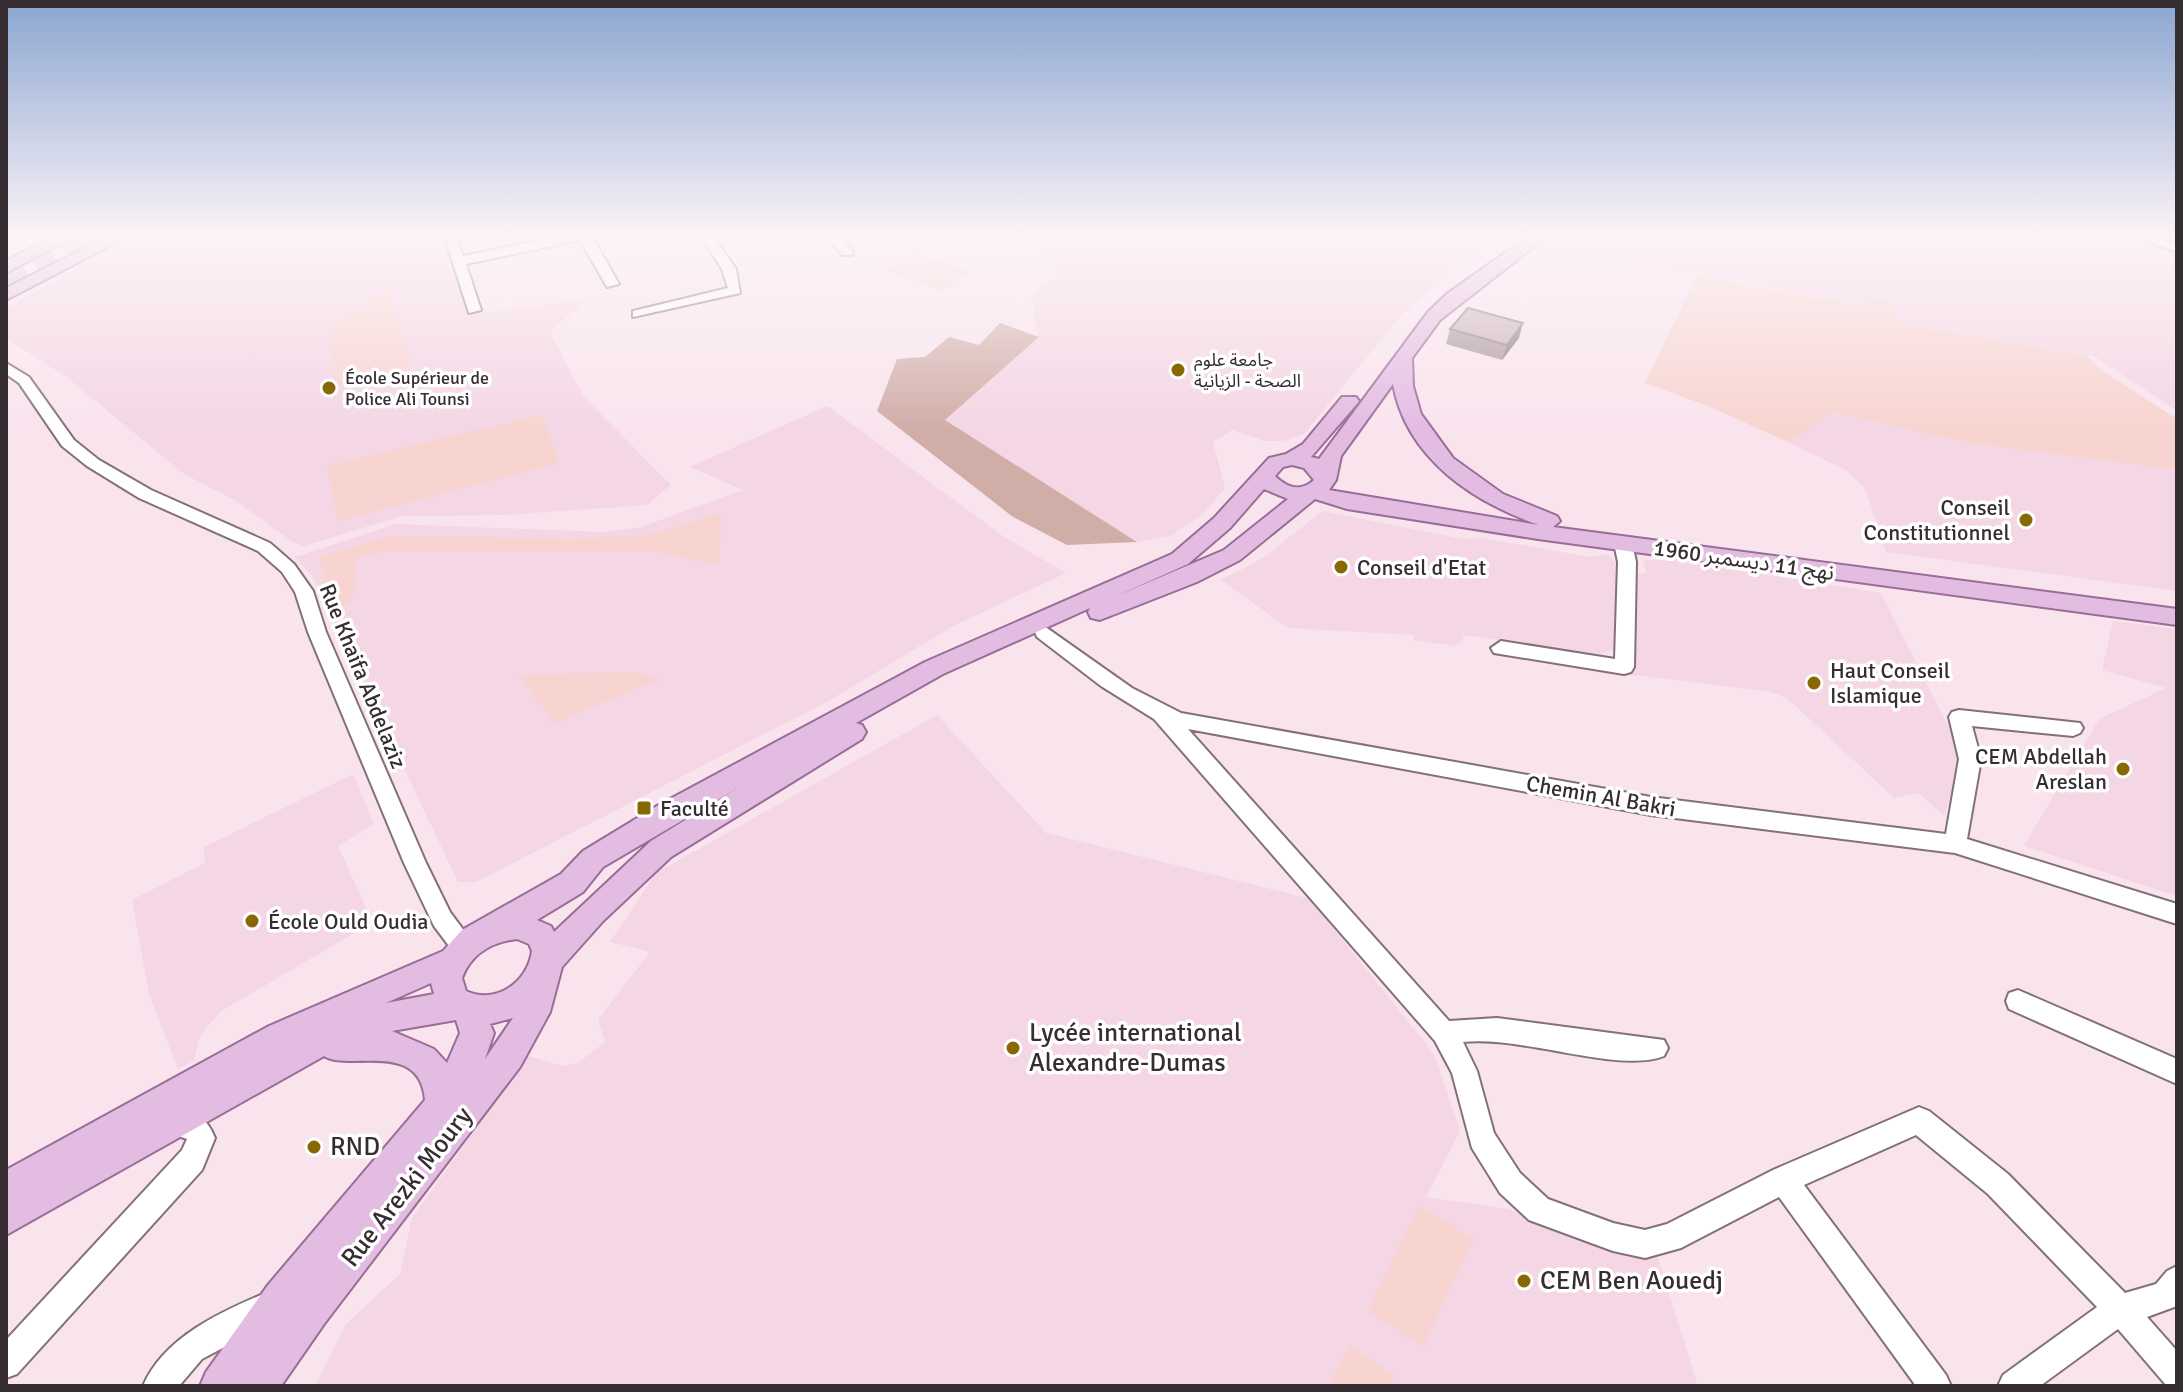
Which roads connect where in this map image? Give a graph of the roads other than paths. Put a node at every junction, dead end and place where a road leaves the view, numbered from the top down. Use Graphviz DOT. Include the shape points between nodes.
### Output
graph roads {
  1 [pos="471,300"];
  2 [pos="695,300"];
  3 [pos="1433,300"];
  4 [pos="1451,300"];
  5 [pos="474,310"];
  6 [pos="638,314"];
  7 [pos="1403,356"];
  8 [pos="9,373"];
  9 [pos="1292,459"];
  10 [pos="1265,477"];
  11 [pos="1318,483"];
  12 [pos="1549,521"];
  13 [pos="1222,523"];
  14 [pos="1259,538"];
  15 [pos="1623,543"];
  16 [pos="2177,604"];
  17 [pos="2177,617"];
  18 [pos="1044,632"];
  19 [pos="1501,648"];
  20 [pos="1162,714"];
  21 [pos="2073,728"];
  22 [pos="1955,844"];
  23 [pos="2177,914"];
  24 [pos="497,928"];
  25 [pos="458,954"];
  26 [pos="544,970"];
  27 [pos="2018,1001"];
  28 [pos="464,1008"];
  29 [pos="1444,1033"];
  30 [pos="1655,1048"];
  31 [pos="2177,1072"];
  32 [pos="443,1105"];
  33 [pos="174,1122"];
  34 [pos="1783,1180"];
  35 [pos="6,1190"];
  36 [pos="6,1216"];
  37 [pos="2177,1281"];
  38 [pos="282,1299"];
  39 [pos="2120,1309"];
  40 [pos="6,1363"];
  41 [pos="2177,1374"];
  42 [pos="159,1386"];
  43 [pos="220,1386"];
  44 [pos="257,1386"];
  45 [pos="1935,1386"];
  46 [pos="2014,1386"];
  1 -- 5 [label="street"];
  2 -- 6 [label="street"];
  3 -- 9 [label="main road" via="1319,439"];
  4 -- 7 [label="main road"];
  7 -- 11 [label="main road"];
  7 -- 12 [label="main road" via="1410,408 1442,458 1490,497"];
  8 -- 25 [label="street, Rue Khaifa Abdelaziz" via="58,432 93,463 145,494 264,547 288,568 304,591 317,632"];
  9 -- 10 [label="main road" via="1270,465"];
  9 -- 11 [label="main road" via="1311,463"];
  10 -- 11 [label="main road" via="1282,491"];
  10 -- 13 [label="main road"];
  11 -- 12 [label="main road, نهج 11 ديسمبر 1960"];
  11 -- 14 [label="main road"];
  11 -- 15 [label="main road, نهج 11 ديسمبر 1960" via="1376,507"];
  12 -- 16 [label="main road, نهج 11 ديسمبر 1960"];
  13 -- 14 [label="main road" via="1241,511 1258,510 1266,519"];
  13 -- 24 [label="main road" via="1180,559 934,668 667,814 593,859 572,883"];
  14 -- 18 [label="main road" via="1189,577"];
  15 -- 17 [label="main road, نهج 11 ديسمبر 1960"];
  15 -- 19 [label="street" via="1624,667"];
  18 -- 20 [label="street, Chemin Al Bakri"];
  18 -- 26 [label="main road" via="941,682 687,831 592,912"];
  20 -- 22 [label="street, Chemin Al Bakri" via="1651,806"];
  20 -- 29 [label="street"];
  21 -- 22 [label="street" via="1959,717 1970,759"];
  22 -- 23 [label="street, Chemin Al Bakri"];
  24 -- 25 [label="main road"];
  24 -- 26 [label="main road" via="536,931 547,943"];
  25 -- 28 [label="main road" via="446,986"];
  25 -- 35 [label="main road" via="305,1024"];
  26 -- 28 [label="main road" via="507,1005"];
  26 -- 44 [label="main road, Rue Arezki Moury" via="534,1012 508,1056"];
  27 -- 31 [label="street"];
  28 -- 32 [label="main road, Rue Arezki Moury" via="477,1033"];
  28 -- 33 [label="main road" via="383,1018 331,1036"];
  29 -- 30 [label="street" via="1477,1027 1625,1049"];
  29 -- 34 [label="street" via="1464,1071 1482,1139 1510,1183 1539,1210 1645,1244 1671,1238"];
  32 -- 33 [label="main road" via="442,1079 433,1067 374,1041 357,1041"];
  32 -- 38 [label="main road, Rue Arezki Moury"];
  33 -- 36 [label="main road"];
  33 -- 40 [label="street" via="199,1130 192,1160"];
  34 -- 39 [label="street" via="1919,1120 1998,1184"];
  34 -- 45 [label="street"];
  37 -- 39 [label="street" via="2165,1297"];
  38 -- 42 [label="street" via="191,1348"];
  38 -- 43 [label="main road, Rue Arezki Moury"];
  39 -- 41 [label="street"];
  39 -- 46 [label="street"];
}
